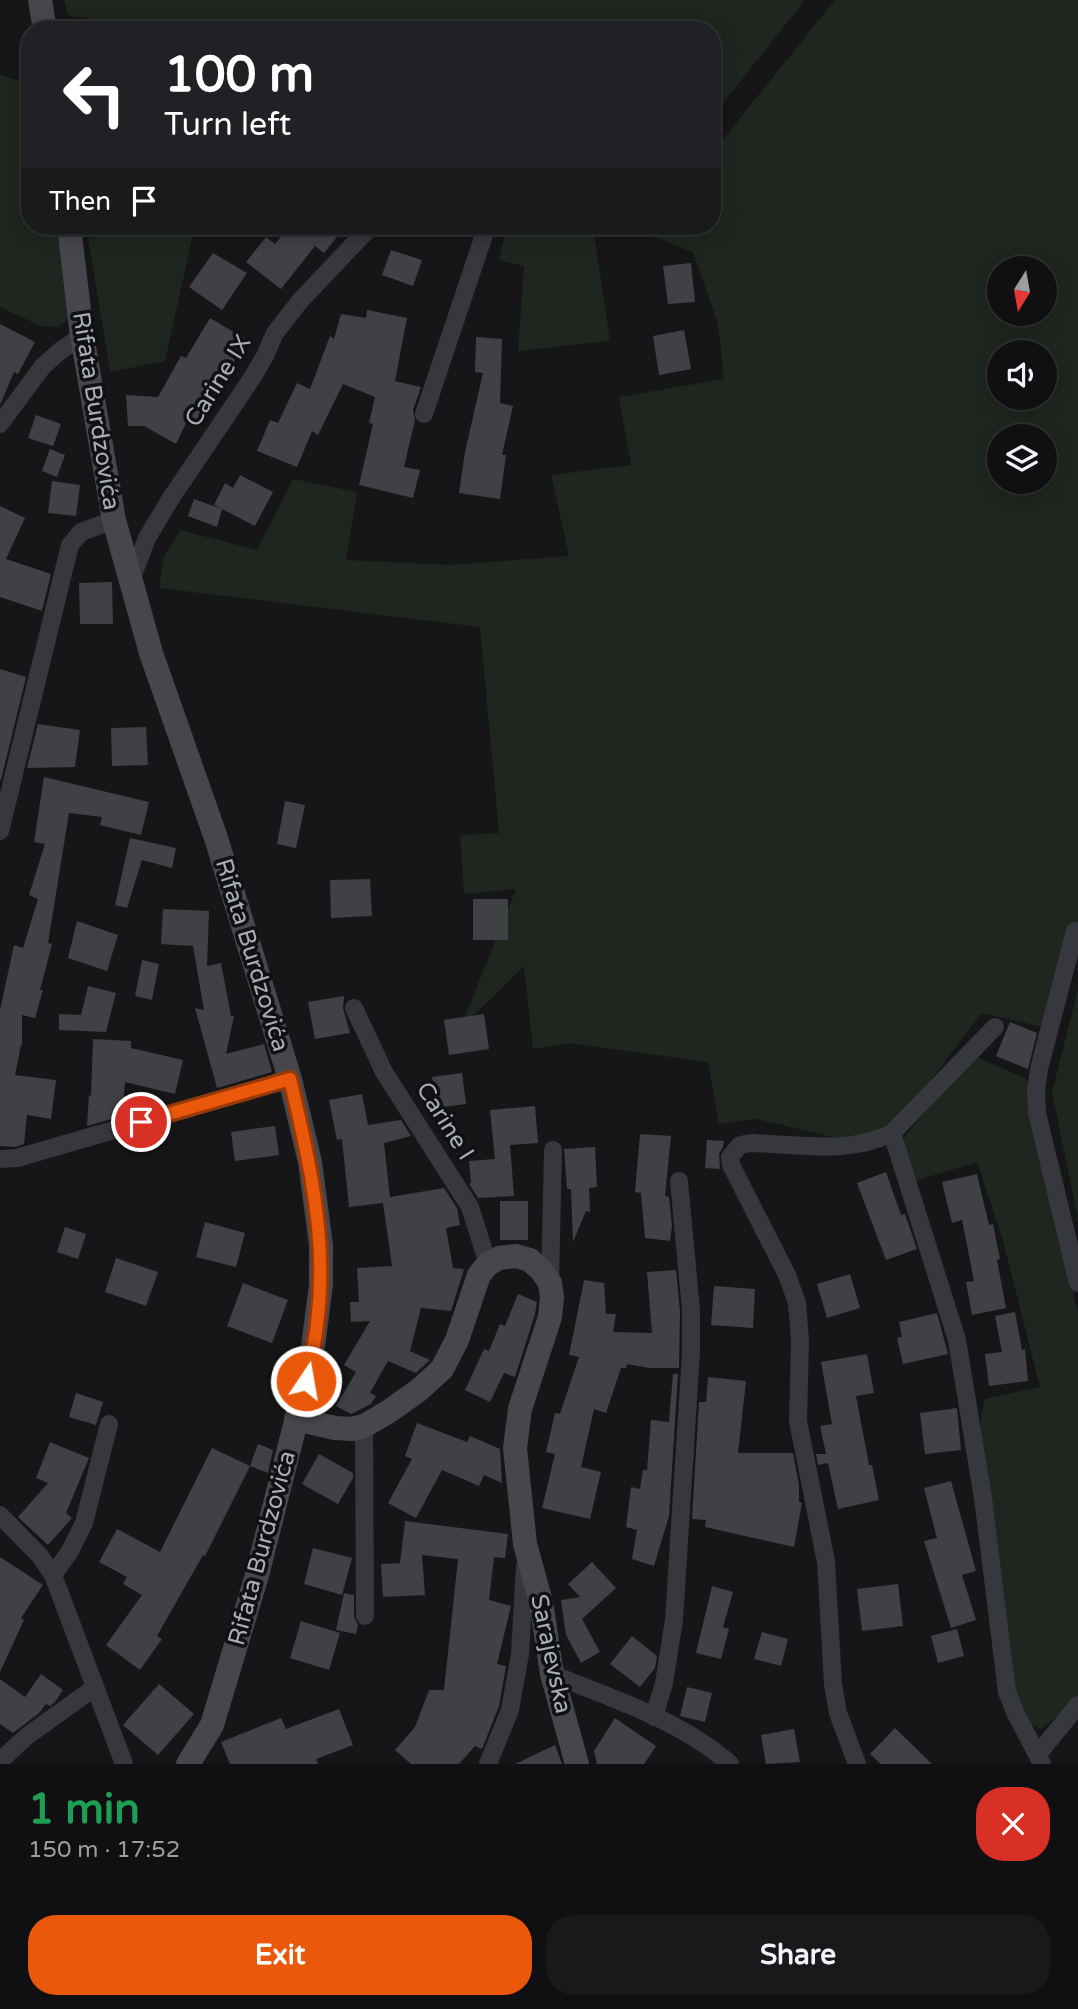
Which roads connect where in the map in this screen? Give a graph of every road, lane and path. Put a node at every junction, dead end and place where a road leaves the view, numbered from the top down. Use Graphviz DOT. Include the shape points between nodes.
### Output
graph roads {
  1 [pos="40,0"];
  2 [pos="44,21"];
  3 [pos="70,235"];
  4 [pos="363,235"];
  5 [pos="484,235"];
  6 [pos="82,336"];
  7 [pos="424,414"];
  8 [pos="0,424"];
  9 [pos="114,520"];
  10 [pos="131,580"];
  11 [pos="0,831"];
  12 [pos="1075,931"];
  13 [pos="354,1008"];
  14 [pos="995,1027"];
  15 [pos="290,1079"];
  16 [pos="892,1133"];
  17 [pos="553,1150"];
  18 [pos="0,1159"];
  19 [pos="679,1181"];
  20 [pos="488,1264"];
  21 [pos="550,1283"];
  22 [pos="1078,1283"];
  23 [pos="296,1419"];
  24 [pos="109,1424"];
  25 [pos="365,1426"];
  26 [pos="0,1515"];
  27 [pos="525,1544"];
  28 [pos="53,1575"];
  29 [pos="365,1616"];
  30 [pos="552,1674"];
  31 [pos="94,1688"];
  32 [pos="1078,1705"];
  33 [pos="654,1717"];
  34 [pos="1040,1759"];
  35 [pos="0,1761"];
  36 [pos="124,1764"];
  37 [pos="188,1764"];
  38 [pos="488,1764"];
  39 [pos="577,1764"];
  40 [pos="730,1764"];
  41 [pos="857,1764"];
  1 -- 2 [label="street"];
  3 -- 6 [label="street, Rifata Burdzovića"];
  4 -- 10 [label="street, Carine IX" via="286,316 252,378 147,538"];
  5 -- 7 [label="street"];
  6 -- 8 [label="street" via="43,366"];
  6 -- 9 [label="street, Rifata Burdzovića"];
  9 -- 10 [label="street, Rifata Burdzovića"];
  9 -- 11 [label="street" via="81,532 70,545"];
  10 -- 15 [label="street, Rifata Burdzovića"];
  12 -- 22 [label="street" via="1036,1090 1037,1113"];
  13 -- 20 [label="street, Carine I" via="384,1072 470,1207"];
  14 -- 16 [label="street"];
  15 -- 18 [label="street" via="17,1158"];
  15 -- 23 [label="street, Rifata Burdzovića" via="310,1162 321,1245 311,1362"];
  16 -- 34 [label="street" via="957,1340 983,1498 1007,1692"];
  16 -- 41 [label="street" via="849,1147 751,1143 740,1145 730,1157 797,1303 798,1421 826,1562 833,1684 838,1713"];
  17 -- 21 [label="street"];
  19 -- 33 [label="street" via="691,1353 674,1620"];
  20 -- 21 [label="street" via="516,1256 530,1260"];
  20 -- 25 [label="street" via="479,1275 442,1369"];
  21 -- 27 [label="street, Sarajevska" via="550,1317 516,1434"];
  23 -- 25 [label="street" via="335,1428"];
  23 -- 37 [label="street, Rifata Burdzovića" via="257,1576 216,1713"];
  24 -- 28 [label="street" via="84,1523"];
  25 -- 29 [label="street"];
  26 -- 28 [label="street"];
  27 -- 30 [label="street, Sarajevska" via="541,1602"];
  27 -- 38 [label="street" via="520,1654 510,1710"];
  28 -- 31 [label="street"];
  30 -- 33 [label="street"];
  30 -- 39 [label="street, Sarajevska"];
  31 -- 35 [label="street"];
  31 -- 36 [label="street"];
  32 -- 34 [label="street"];
  33 -- 40 [label="street" via="708,1745"];
}
